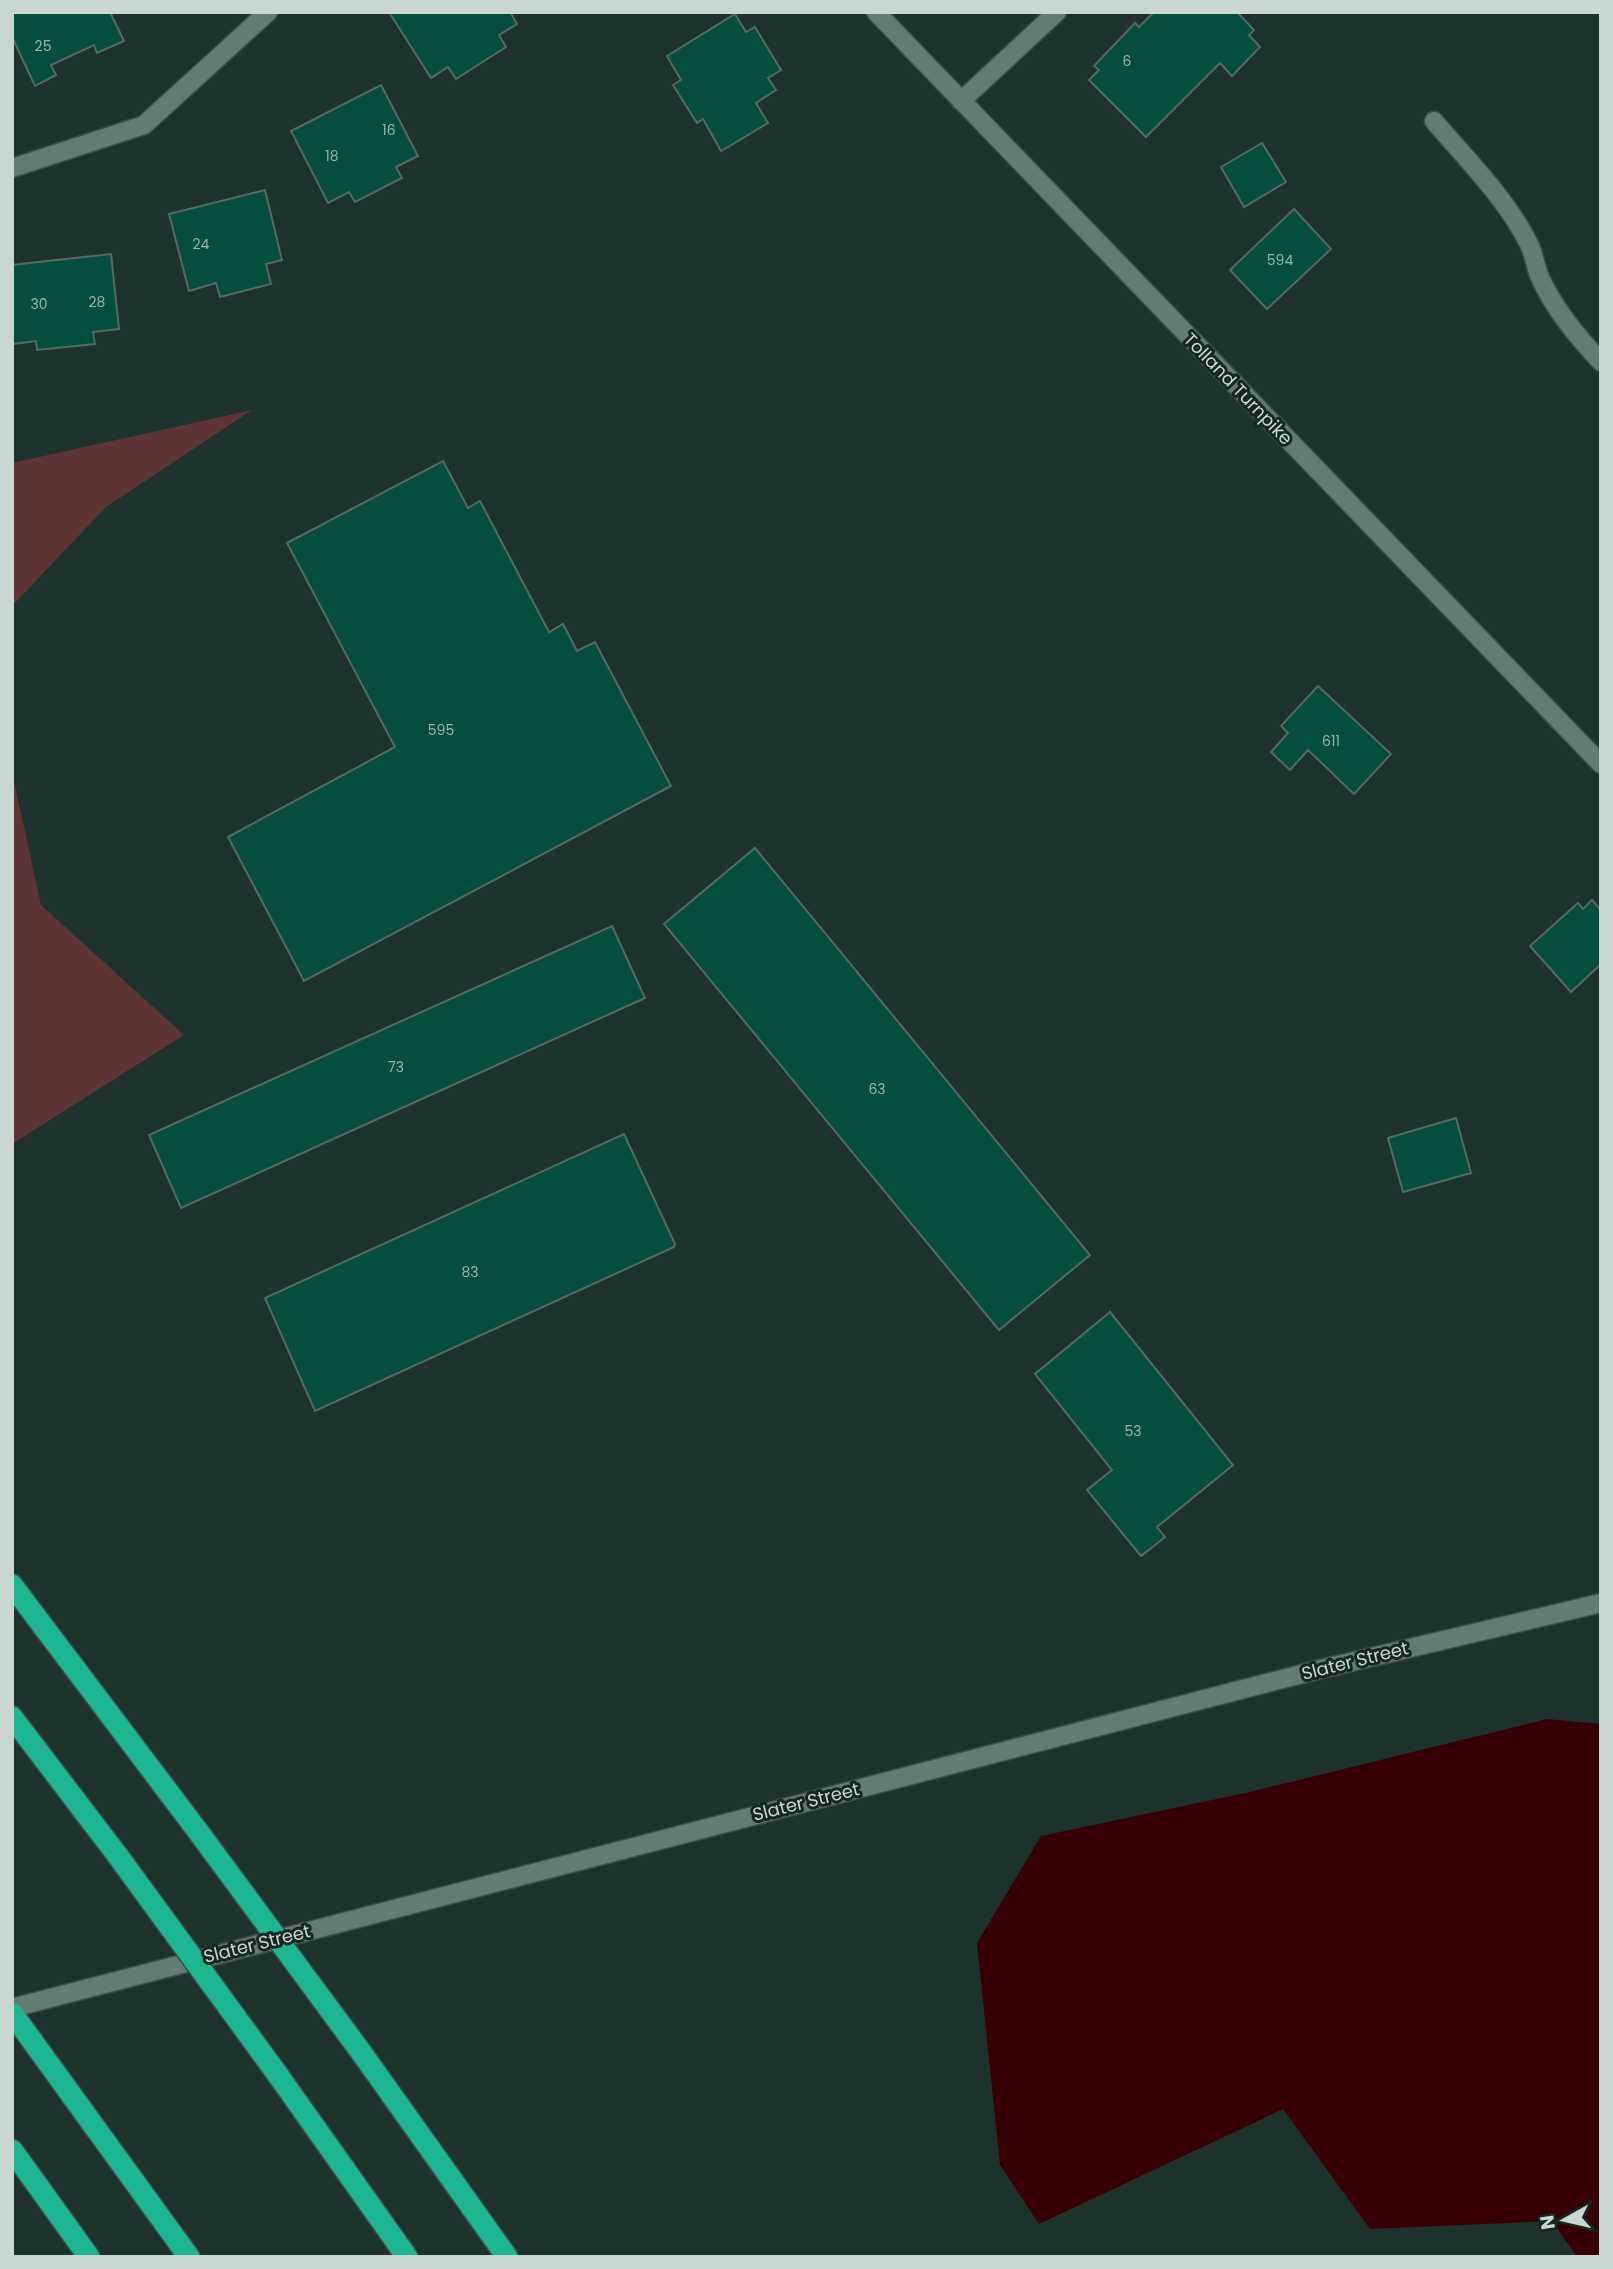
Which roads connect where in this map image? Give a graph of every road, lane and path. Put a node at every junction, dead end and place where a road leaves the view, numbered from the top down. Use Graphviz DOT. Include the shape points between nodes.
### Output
graph roads {
  1 [pos="268,12"];
  2 [pos="876,12"];
  3 [pos="1057,12"];
  4 [pos="961,101"];
  5 [pos="1434,121"];
  6 [pos="12,168"];
  7 [pos="1601,362"];
  8 [pos="1601,764"];
  9 [pos="12,1585"];
  10 [pos="1601,1603"];
  11 [pos="12,1717"];
  12 [pos="12,2008"];
  13 [pos="12,2013"];
  14 [pos="12,2150"];
  15 [pos="89,2257"];
  16 [pos="189,2257"];
  17 [pos="407,2257"];
  18 [pos="507,2257"];
  1 -- 6 [label="street" via="144,125"];
  2 -- 4 [label="street, Tolland Turnpike"];
  3 -- 4 [label="street"];
  4 -- 8 [label="street, Tolland Turnpike"];
  5 -- 7 [label="street" via="1497,195 1530,245 1552,300"];
  9 -- 18 [label="highway, bridge" via="200,1834"];
  10 -- 12 [label="street, Slater Street" via="1317,1670"];
  11 -- 17 [label="highway, bridge"];
  13 -- 16 [label="highway"];
  14 -- 15 [label="highway"];
}
